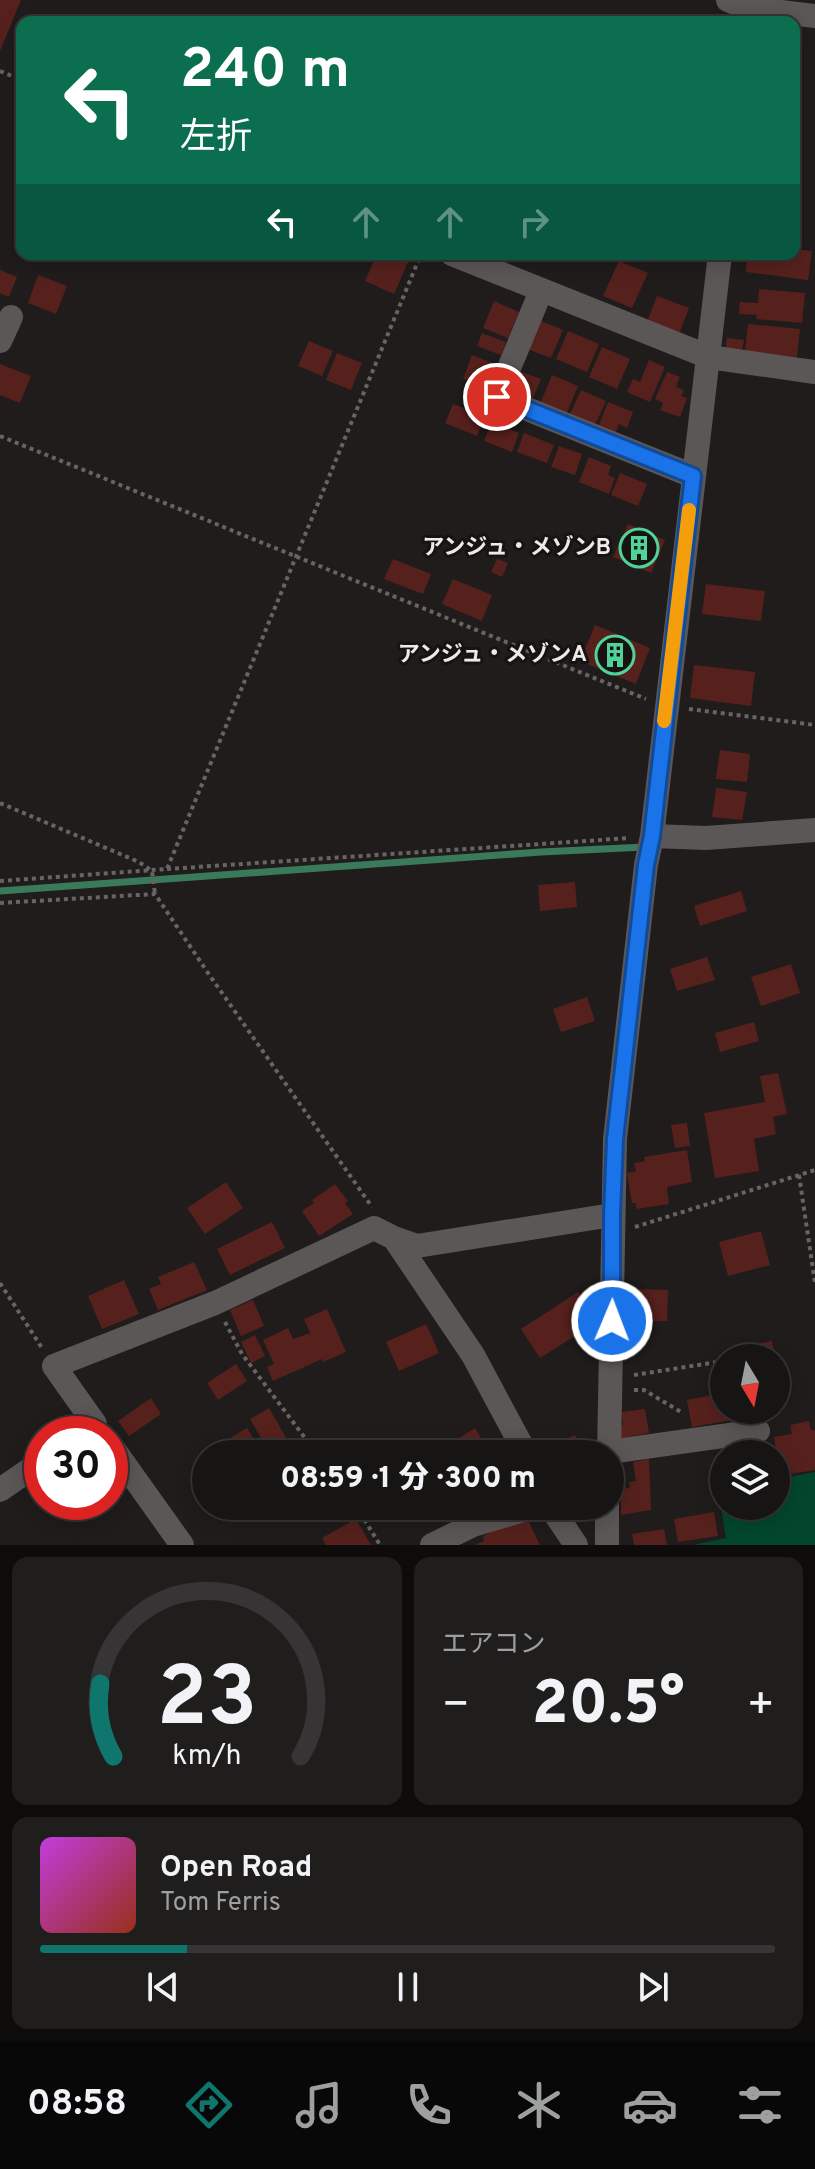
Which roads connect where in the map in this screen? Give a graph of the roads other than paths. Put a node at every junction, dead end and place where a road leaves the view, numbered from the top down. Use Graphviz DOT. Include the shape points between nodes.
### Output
graph roads {
  1 [pos="743,7"];
  2 [pos="815,16"];
  3 [pos="466,260"];
  4 [pos="719,260"];
  5 [pos="541,291"];
  6 [pos="11,317"];
  7 [pos="0,341"];
  8 [pos="709,357"];
  9 [pos="815,372"];
  10 [pos="693,476"];
  11 [pos="815,830"];
  12 [pos="652,836"];
  13 [pos="613,1224"];
  14 [pos="394,1238"];
  15 [pos="84,1416"];
  16 [pos="758,1431"];
  17 [pos="519,1440"];
  18 [pos="609,1440"];
  19 [pos="624,1451"];
  20 [pos="128,1469"];
  21 [pos="24,1473"];
  22 [pos="0,1490"];
  23 [pos="490,1520"];
  24 [pos="559,1520"];
  25 [pos="607,1520"];
  26 [pos="182,1545"];
  27 [pos="432,1545"];
  28 [pos="576,1545"];
  29 [pos="607,1545"];
  1 -- 2 [label="street"];
  3 -- 5 [label="street"];
  4 -- 8 [label="street"];
  5 -- 8 [label="street"];
  5 -- 10 [label="street" via="497,397"];
  6 -- 7 [label="street"];
  8 -- 9 [label="street"];
  8 -- 10 [label="street"];
  10 -- 12 [label="street"];
  11 -- 12 [label="street"];
  12 -- 13 [label="street" via="615,1139"];
  13 -- 14 [label="street" via="417,1246"];
  13 -- 18 [label="street"];
  14 -- 15 [label="street" via="374,1228 215,1303 54,1366"];
  14 -- 17 [label="street" via="473,1355"];
  16 -- 19 [label="street"];
  20 -- 26 [label="street"];
  21 -- 22 [label="street"];
  23 -- 27 [label="street"];
  24 -- 28 [label="street"];
  25 -- 29 [label="street"];
}
